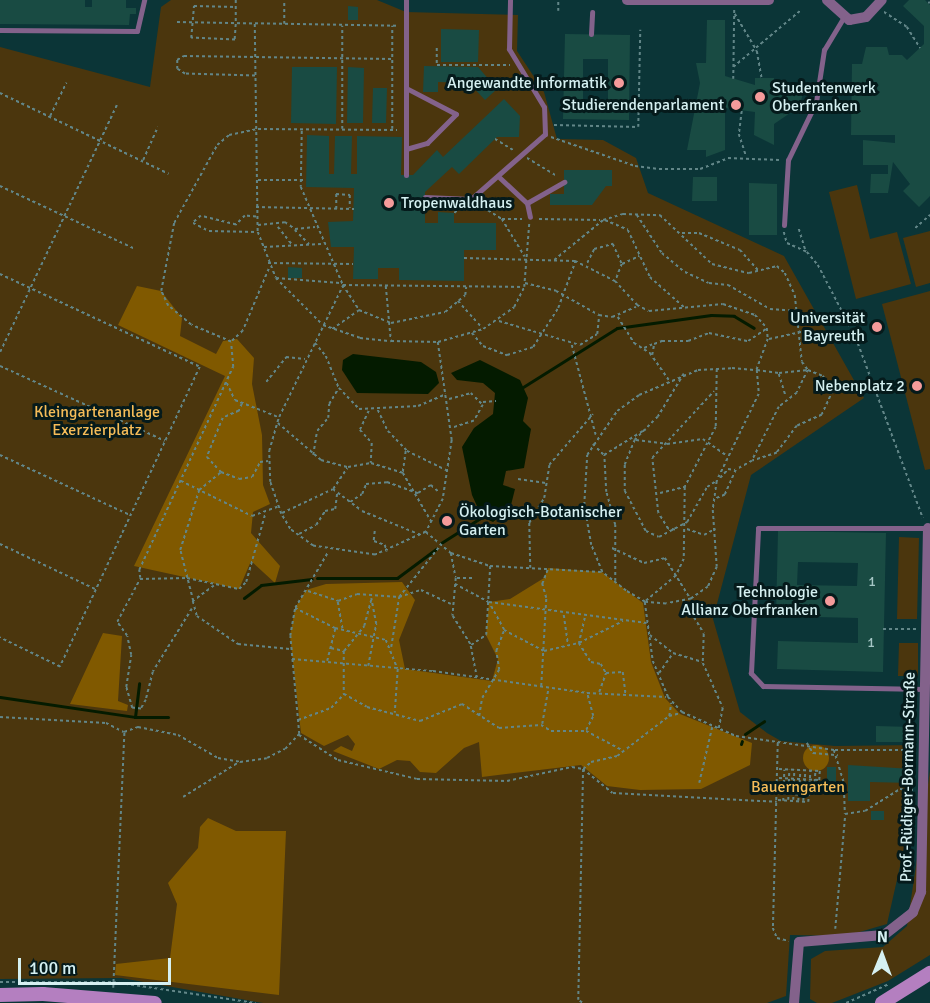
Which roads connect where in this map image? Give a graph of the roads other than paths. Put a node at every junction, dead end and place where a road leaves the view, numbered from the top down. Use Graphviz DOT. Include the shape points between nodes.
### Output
graph roads {
  1 [pos="144,0"];
  2 [pos="406,0"];
  3 [pos="510,0"];
  4 [pos="627,0"];
  5 [pos="769,0"];
  6 [pos="827,0"];
  7 [pos="735,1"];
  8 [pos="880,4"];
  9 [pos="592,12"];
  10 [pos="843,18"];
  11 [pos="0,30"];
  12 [pos="591,34"];
  13 [pos="406,88"];
  14 [pos="406,149"];
  15 [pos="406,175"];
  16 [pos="500,177"];
  17 [pos="564,182"];
  18 [pos="425,197"];
  19 [pos="527,203"];
  20 [pos="530,218"];
  21 [pos="784,225"];
  22 [pos="927,528"];
  23 [pos="925,689"];
  24 [pos="930,973"];
  25 [pos="0,995"];
  26 [pos="155,1003"];
  27 [pos="794,1003"];
  28 [pos="882,1003"];
  1 -- 11 [label="lane" via="137,31"];
  2 -- 13 [label="lane"];
  3 -- 16 [label="lane" via="509,49 538,94 547,123 545,134 520,153"];
  4 -- 7 [label="street"];
  5 -- 7 [label="street"];
  6 -- 10 [label="street"];
  8 -- 10 [label="street" via="861,18"];
  9 -- 12 [label="lane"];
  10 -- 21 [label="lane" via="824,50 816,102 788,160"];
  13 -- 14 [label="lane"];
  13 -- 14 [label="lane" via="456,114 427,143"];
  14 -- 15 [label="lane"];
  16 -- 18 [label="lane" via="471,199"];
  16 -- 19 [label="lane"];
  17 -- 19 [label="lane"];
  19 -- 20 [label="lane"];
  22 -- 23 [label="street, Prof.-Rüdiger-Bormann-Straße"];
  22 -- 23 [label="lane" via="758,528 751,673 763,686"];
  23 -- 27 [label="street, Prof.-Rüdiger-Bormann-Straße" via="921,892 912,912 884,935 869,940 799,942"];
  24 -- 28 [label="main road"];
  25 -- 26 [label="main road" via="43,994"];
}
